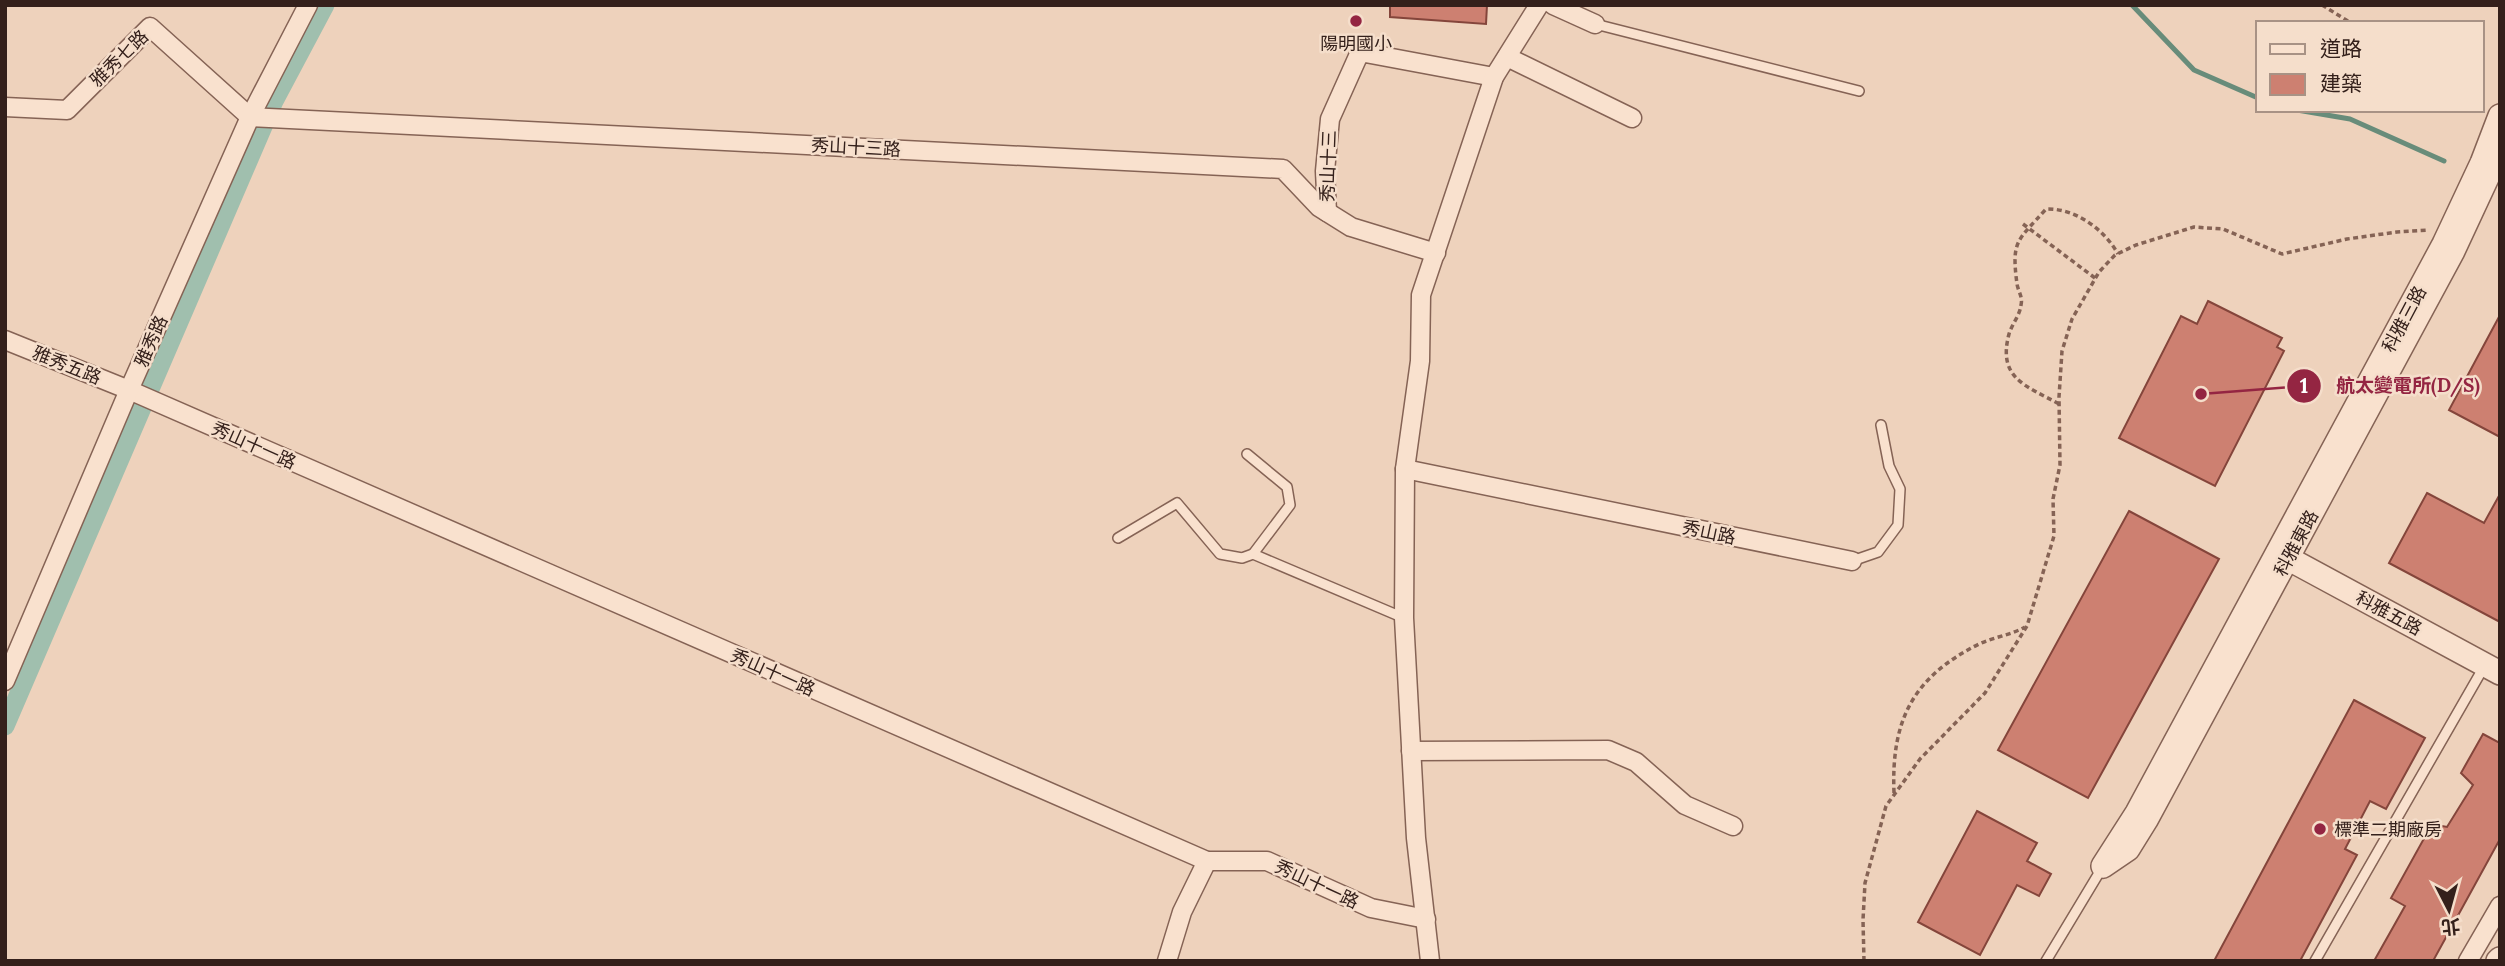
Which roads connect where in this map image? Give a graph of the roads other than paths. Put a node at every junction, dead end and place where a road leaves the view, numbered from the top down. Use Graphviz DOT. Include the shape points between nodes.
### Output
graph roads {
  1 [pos="308,5"];
  2 [pos="1539,5"];
  3 [pos="1553,5"];
  4 [pos="1595,24"];
  5 [pos="1507,57"];
  6 [pos="1494,77"];
  7 [pos="1859,91"];
  8 [pos="5,107"];
  9 [pos="2500,116"];
  10 [pos="250,117"];
  11 [pos="1632,118"];
  12 [pos="2500,150"];
  13 [pos="1327,212"];
  14 [pos="1436,253"];
  15 [pos="5,340"];
  16 [pos="129,390"];
  17 [pos="1881,425"];
  18 [pos="1247,454"];
  19 [pos="1405,470"];
  20 [pos="1118,538"];
  21 [pos="1253,554"];
  22 [pos="2283,556"];
  23 [pos="1852,561"];
  24 [pos="1404,618"];
  25 [pos="2492,669"];
  26 [pos="5,681"];
  27 [pos="1411,751"];
  28 [pos="1733,827"];
  29 [pos="1207,861"];
  30 [pos="2103,866"];
  31 [pos="2500,906"];
  32 [pos="1426,919"];
  33 [pos="1167,961"];
  34 [pos="1430,961"];
  35 [pos="2046,961"];
  36 [pos="2315,961"];
  37 [pos="2468,961"];
  1 -- 10 [label="street, 雅秀路"];
  2 -- 5 [label="street"];
  3 -- 4 [label="street"];
  4 -- 7 [label="lane"];
  5 -- 6 [label="street"];
  5 -- 11 [label="street"];
  6 -- 13 [label="street, 秀山十三" via="1360,52 1330,119"];
  6 -- 14 [label="street"];
  8 -- 10 [label="street, 雅秀七路" via="67,110 150,27"];
  9 -- 22 [label="street, 科雅三路" via="2448,236"];
  10 -- 13 [label="street, 秀山十三路" via="1283,169"];
  10 -- 16 [label="street, 雅秀路"];
  12 -- 22 [label="street, 科雅東路" via="2453,251"];
  13 -- 14 [label="street, 秀山十三路" via="1351,227"];
  14 -- 19 [label="street" via="1421,295 1420,361"];
  15 -- 16 [label="street, 雅秀五路"];
  16 -- 26 [label="street, 雅秀路"];
  16 -- 29 [label="street, 秀山十一路"];
  17 -- 23 [label="lane, 秀山路" via="1889,466 1900,489 1898,525 1878,552"];
  18 -- 21 [label="lane" via="1287,487 1290,505"];
  19 -- 23 [label="street, 秀山路"];
  19 -- 24 [label="street"];
  20 -- 21 [label="lane" via="1177,503 1220,554 1242,558"];
  21 -- 24 [label="lane"];
  22 -- 25 [label="street, 科雅五路"];
  22 -- 30 [label="street, 科雅三路"];
  22 -- 30 [label="street, 科雅東路" via="2146,820 2128,849"];
  24 -- 27 [label="street"];
  25 -- 36 [label="lane"];
  27 -- 28 [label="street" via="1608,750 1636,762 1685,805"];
  27 -- 32 [label="street"];
  29 -- 32 [label="street, 秀山十一路" via="1267,861 1371,908"];
  29 -- 33 [label="street" via="1182,912"];
  30 -- 35 [label="lane"];
  31 -- 37 [label="street"];
  32 -- 34 [label="street"];
}
